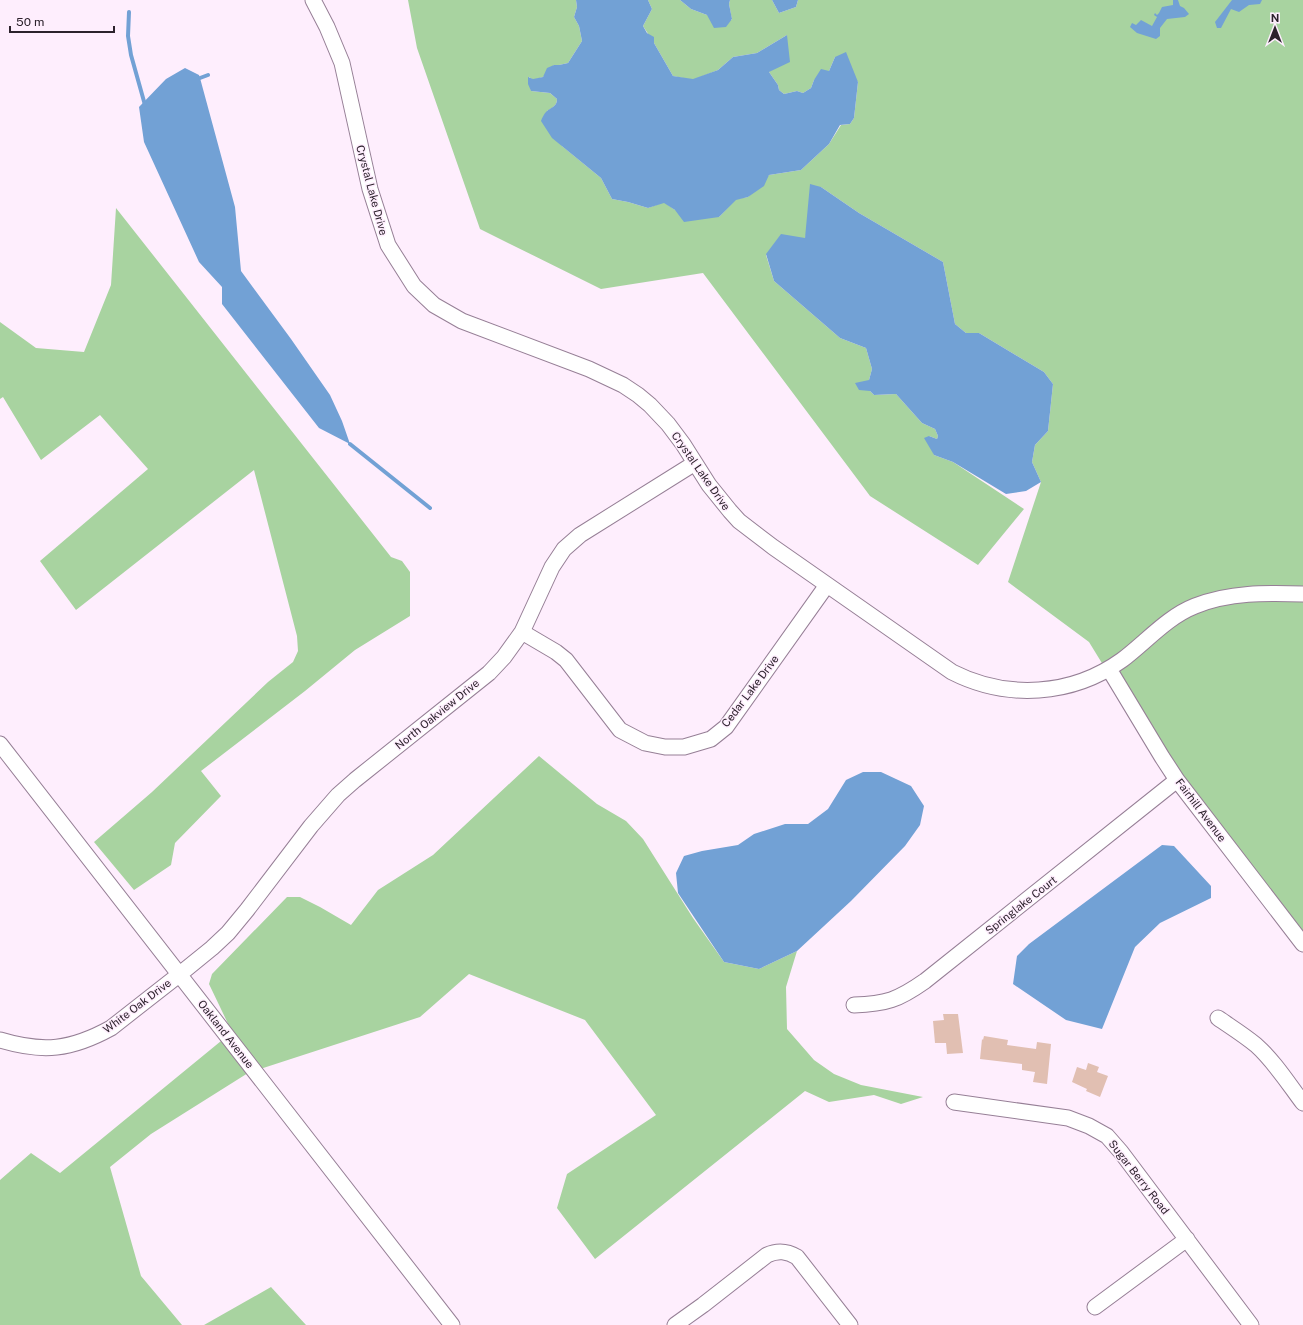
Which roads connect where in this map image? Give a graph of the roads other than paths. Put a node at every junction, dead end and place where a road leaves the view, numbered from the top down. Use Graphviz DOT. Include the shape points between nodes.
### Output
graph roads {
  1 [pos="313,0"];
  2 [pos="695,463"];
  3 [pos="827,585"];
  4 [pos="1303,594"];
  5 [pos="522,632"];
  6 [pos="1109,669"];
  7 [pos="0,744"];
  8 [pos="1178,780"];
  9 [pos="1303,944"];
  10 [pos="180,974"];
  11 [pos="854,1006"];
  12 [pos="1218,1018"];
  13 [pos="0,1040"];
  14 [pos="954,1102"];
  15 [pos="1303,1103"];
  16 [pos="1187,1239"];
  17 [pos="1095,1307"];
  18 [pos="452,1325"];
  19 [pos="676,1325"];
  20 [pos="850,1325"];
  21 [pos="1251,1325"];
  1 -- 2 [label="street, Crystal Lake Drive" via="342,63 370,189 388,245 414,286 434,305 462,321 589,369 623,385 660,415"];
  2 -- 3 [label="street, Crystal Lake Drive" via="721,501 739,521"];
  2 -- 5 [label="street, North Oakview Drive" via="580,535 564,549 552,567"];
  3 -- 5 [label="street, Cedar Lake Drive" via="726,727 711,739 684,747 645,743 620,730 566,660"];
  3 -- 6 [label="street, Crystal Lake Drive" via="935,661 952,672 978,683 996,688 1050,689 1079,682"];
  4 -- 6 [label="street, Crystal Lake Drive" via="1243,594 1218,598 1194,606 1168,622"];
  5 -- 10 [label="street, North Oakview Drive" via="489,673 338,795 235,925"];
  6 -- 8 [label="street, Fairhill Avenue"];
  7 -- 10 [label="street, Oakland Avenue"];
  8 -- 9 [label="street, Fairhill Avenue"];
  8 -- 11 [label="street, Springlake Court" via="908,994 876,1005"];
  10 -- 13 [label="street, White Oak Drive" via="111,1028 81,1042 48,1049 25,1047"];
  10 -- 18 [label="street, Oakland Avenue"];
  12 -- 15 [label="street" via="1255,1044"];
  14 -- 16 [label="street, Sugar Berry Road" via="1068,1118 1107,1136"];
  16 -- 17 [label="street"];
  16 -- 21 [label="street, Sugar Berry Road"];
  19 -- 20 [label="street" via="772,1252 784,1252 797,1257"];
}
